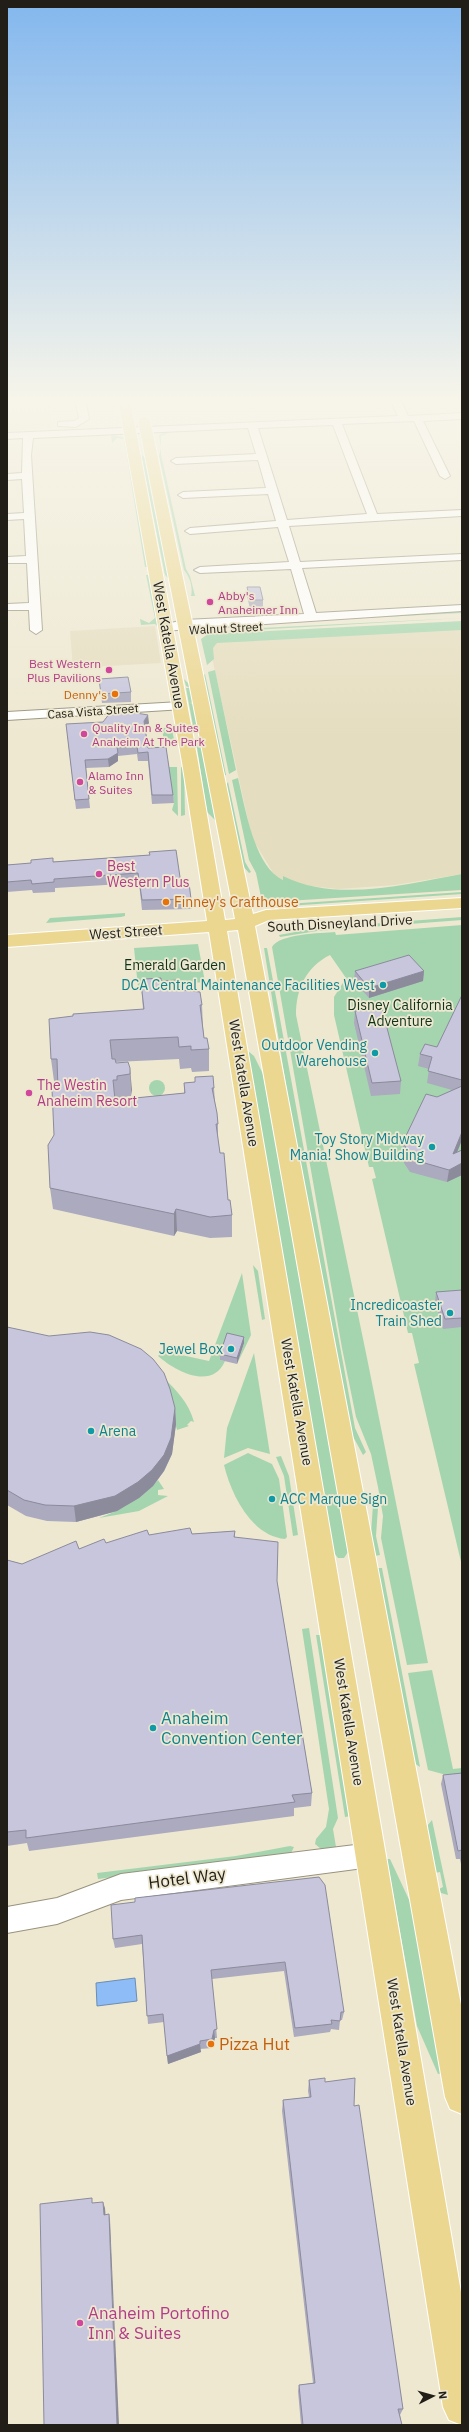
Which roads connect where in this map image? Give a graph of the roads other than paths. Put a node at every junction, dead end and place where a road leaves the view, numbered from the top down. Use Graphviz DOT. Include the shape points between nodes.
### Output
graph roads {
  1 [pos="29,512"];
  2 [pos="146,512"];
  3 [pos="162,512"];
  4 [pos="279,512"];
  5 [pos="371,512"];
  6 [pos="462,513"];
  7 [pos="29,516"];
  8 [pos="7,517"];
  9 [pos="373,517"];
  10 [pos="283,524"];
  11 [pos="190,531"];
  12 [pos="462,557"];
  13 [pos="32,559"];
  14 [pos="7,560"];
  15 [pos="296,566"];
  16 [pos="200,570"];
  17 [pos="35,606"];
  18 [pos="7,607"];
  19 [pos="462,608"];
  20 [pos="311,616"];
  21 [pos="462,616"];
  22 [pos="185,627"];
  23 [pos="166,628"];
  24 [pos="36,630"];
  25 [pos="180,706"];
  26 [pos="7,716"];
  27 [pos="462,903"];
  28 [pos="462,915"];
  29 [pos="245,924"];
  30 [pos="217,926"];
  31 [pos="7,941"];
  32 [pos="371,1855"];
  33 [pos="7,1920"];
  34 [pos="462,2097"];
  35 [pos="462,2407"];
  1 -- 7 [label="street"];
  2 -- 23 [label="main road, West Katella Avenue"];
  3 -- 22 [label="main road, West Katella Avenue"];
  4 -- 10 [label="street"];
  5 -- 9 [label="street"];
  6 -- 9 [label="street"];
  7 -- 8 [label="street"];
  7 -- 13 [label="street"];
  9 -- 10 [label="street"];
  10 -- 11 [label="street"];
  10 -- 15 [label="street"];
  12 -- 15 [label="street"];
  13 -- 14 [label="street"];
  13 -- 17 [label="street"];
  15 -- 16 [label="street"];
  15 -- 20 [label="street"];
  17 -- 18 [label="street"];
  17 -- 24 [label="street"];
  19 -- 20 [label="street, Walnut Street"];
  20 -- 22 [label="street, Walnut Street"];
  21 -- 22 [label="street, Walnut Street"];
  22 -- 23 [label="street, Walnut Street"];
  22 -- 29 [label="main road, West Katella Avenue"];
  23 -- 25 [label="main road, West Katella Avenue"];
  25 -- 26 [label="street, Casa Vista Street"];
  25 -- 30 [label="main road, West Katella Avenue"];
  27 -- 29 [label="main road, South Disneyland Drive" via="266,915"];
  28 -- 29 [label="main road, South Disneyland Drive" via="269,930"];
  29 -- 30 [label="main road, West Street"];
  29 -- 34 [label="main road, West Katella Avenue"];
  30 -- 31 [label="main road, West Street"];
  30 -- 32 [label="main road, West Katella Avenue"];
  32 -- 33 [label="street, Hotel Way" via="121,1887 57,1911"];
  32 -- 35 [label="main road, West Katella Avenue"];
}
